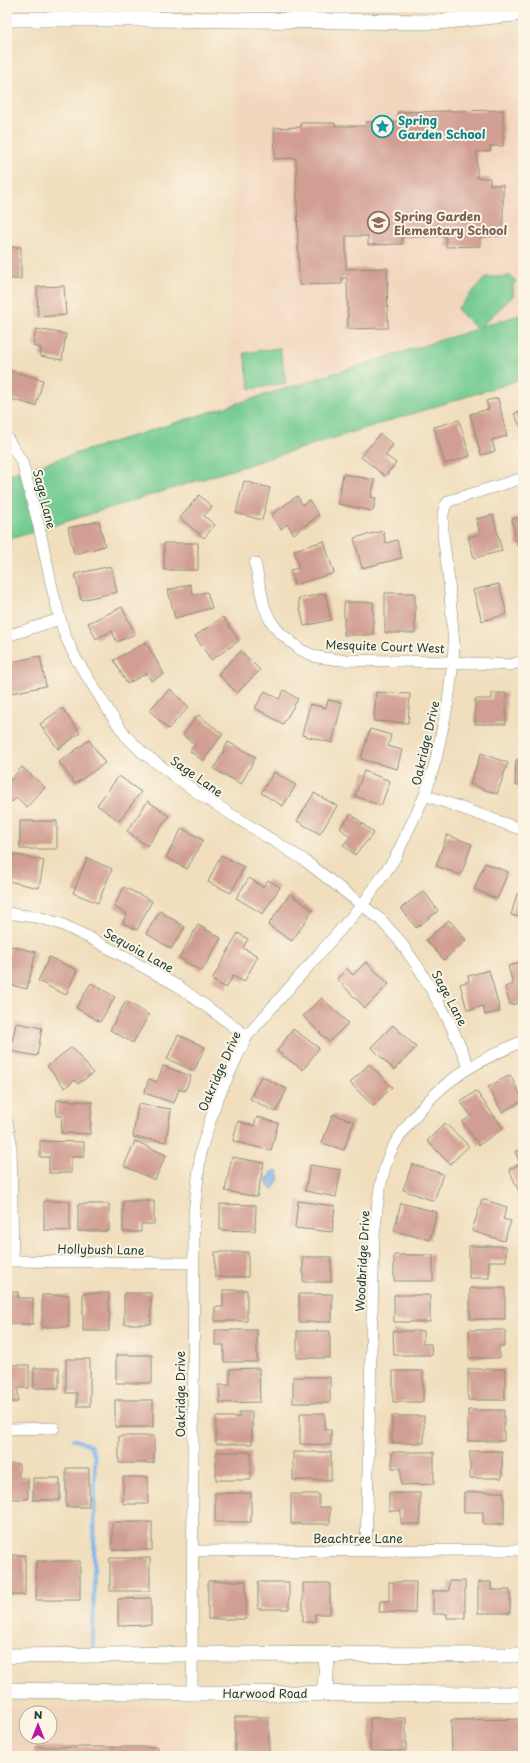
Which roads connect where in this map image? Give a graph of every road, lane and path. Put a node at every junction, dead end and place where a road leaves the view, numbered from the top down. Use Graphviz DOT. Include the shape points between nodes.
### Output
graph roads {
  1 [pos="523,14"];
  2 [pos="7,19"];
  3 [pos="7,438"];
  4 [pos="523,478"];
  5 [pos="255,563"];
  6 [pos="60,619"];
  7 [pos="7,636"];
  8 [pos="523,661"];
  9 [pos="453,662"];
  10 [pos="426,795"];
  11 [pos="523,830"];
  12 [pos="363,904"];
  13 [pos="7,913"];
  14 [pos="247,1036"];
  15 [pos="523,1041"];
  16 [pos="469,1067"];
  17 [pos="7,1122"];
  18 [pos="10,1261"];
  19 [pos="194,1263"];
  20 [pos="54,1428"];
  21 [pos="7,1429"];
  22 [pos="523,1550"];
  23 [pos="192,1551"];
  24 [pos="366,1551"];
  25 [pos="192,1654"];
  26 [pos="327,1654"];
  27 [pos="523,1655"];
  28 [pos="7,1656"];
  29 [pos="7,1690"];
  30 [pos="192,1693"];
  31 [pos="325,1693"];
  32 [pos="523,1694"];
  1 -- 2 [label="main road" via="437,22"];
  3 -- 6 [label="street, Sage Lane" via="22,462"];
  4 -- 9 [label="street, Oakridge Drive" via="449,501 445,506 442,535 449,582"];
  5 -- 9 [label="street, Mesquite Court West" via="264,606 270,620 279,632 301,650 317,657 340,660"];
  6 -- 7 [label="street"];
  6 -- 12 [label="street, Sage Lane" via="76,659 126,736 143,754 199,794 304,860"];
  8 -- 9 [label="street, Mesquite Court West" via="510,665"];
  9 -- 10 [label="street, Oakridge Drive" via="448,702"];
  10 -- 11 [label="street"];
  10 -- 12 [label="street, Oakridge Drive" via="395,858"];
  12 -- 14 [label="street, Oakridge Drive"];
  12 -- 16 [label="street, Sage Lane" via="399,940 420,970 449,1021"];
  13 -- 14 [label="street, Sequoia Lane" via="61,924 90,938 178,986"];
  14 -- 19 [label="street, Oakridge Drive" via="216,1102 201,1150 194,1213"];
  15 -- 16 [label="street, Woodbridge Drive"];
  16 -- 24 [label="street, Woodbridge Drive" via="444,1084 420,1108 395,1142 387,1159 377,1202"];
  17 -- 18 [label="street" via="11,1143"];
  18 -- 19 [label="street, Hollybush Lane"];
  19 -- 23 [label="street, Oakridge Drive"];
  20 -- 21 [label="street"];
  22 -- 24 [label="street, Beachtree Lane"];
  23 -- 24 [label="street, Beachtree Lane"];
  23 -- 25 [label="street, Oakridge Drive"];
  25 -- 26 [label="main road"];
  25 -- 28 [label="main road"];
  25 -- 30 [label="street, Oakridge Drive"];
  26 -- 27 [label="main road"];
  26 -- 31 [label="main road"];
  29 -- 30 [label="main road, Harwood Road"];
  30 -- 31 [label="main road, Harwood Road"];
  31 -- 32 [label="main road, Harwood Road"];
}
